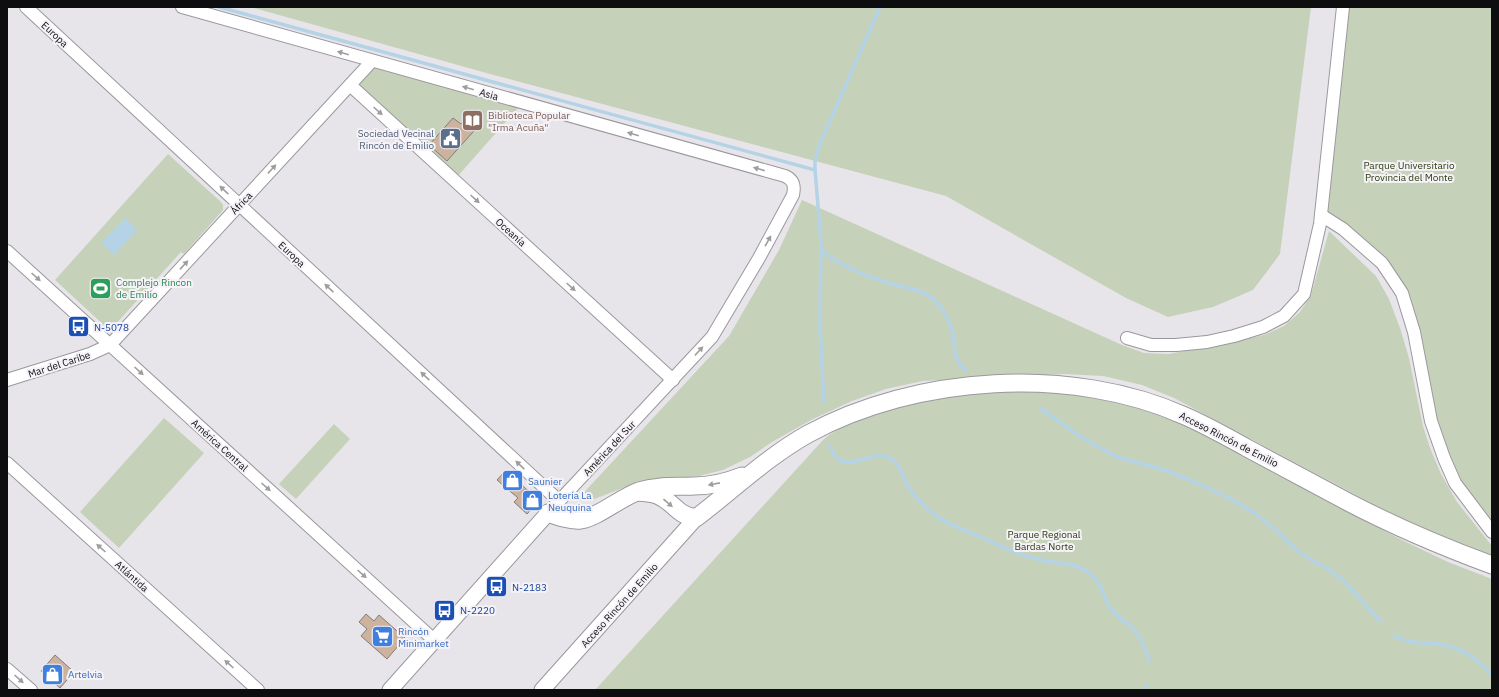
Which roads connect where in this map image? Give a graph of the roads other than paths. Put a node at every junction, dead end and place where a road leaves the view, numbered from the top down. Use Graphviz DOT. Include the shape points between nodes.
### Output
graph roads {
  1 [pos="26,7"];
  2 [pos="182,7"];
  3 [pos="1343,7"];
  4 [pos="372,61"];
  5 [pos="350,85"];
  6 [pos="794,184"];
  7 [pos="240,205"];
  8 [pos="1321,215"];
  9 [pos="7,251"];
  10 [pos="1127,338"];
  11 [pos="110,345"];
  12 [pos="7,380"];
  13 [pos="673,380"];
  14 [pos="7,463"];
  15 [pos="752,472"];
  16 [pos="638,492"];
  17 [pos="554,507"];
  18 [pos="696,518"];
  19 [pos="1492,532"];
  20 [pos="1492,565"];
  21 [pos="434,640"];
  22 [pos="7,668"];
  23 [pos="31,690"];
  24 [pos="258,690"];
  25 [pos="390,690"];
  26 [pos="542,690"];
  7 -- 1 [label="street, Europa, one-way"];
  4 -- 2 [label="street, Asia, one-way"];
  3 -- 8 [label="street"];
  4 -- 5 [label="street, África"];
  6 -- 4 [label="street, Asia, one-way" via="785,176"];
  7 -- 5 [label="street, África, one-way"];
  5 -- 13 [label="street, Oceanía, one-way"];
  13 -- 6 [label="street, América del Sur, one-way" via="719,327 789,201"];
  11 -- 7 [label="street, África, one-way"];
  17 -- 7 [label="street, Europa, one-way"];
  8 -- 10 [label="street" via="1304,294 1284,316 1263,327 1207,342 1151,345"];
  8 -- 19 [label="street" via="1343,229 1382,263 1402,293 1414,332 1431,421 1444,458 1455,483"];
  9 -- 11 [label="street, América Central, one-way"];
  11 -- 12 [label="street, Mar del Caribe" via="90,354"];
  11 -- 21 [label="street, América Central, one-way"];
  13 -- 17 [label="street, América del Sur"];
  24 -- 14 [label="street, Atlántida, one-way"];
  15 -- 16 [label="main road, Acceso Rincón de Emilio, one-way" via="707,485 658,486"];
  15 -- 18 [label="main road, Acceso Rincón de Emilio"];
  15 -- 20 [label="main road, Acceso Rincón de Emilio" via="807,435 851,415 895,400 941,389 1019,383 1092,389 1133,398 1183,415 1382,519"];
  16 -- 17 [label="main road, Acceso Rincón de Emilio" via="581,520 566,519"];
  16 -- 18 [label="main road, one-way" via="660,496 683,515"];
  17 -- 21 [label="street, América del Sur"];
  18 -- 26 [label="street, Acceso Rincón de Emilio"];
  21 -- 25 [label="street, América del Sur"];
  22 -- 23 [label="street, one-way"];
}
